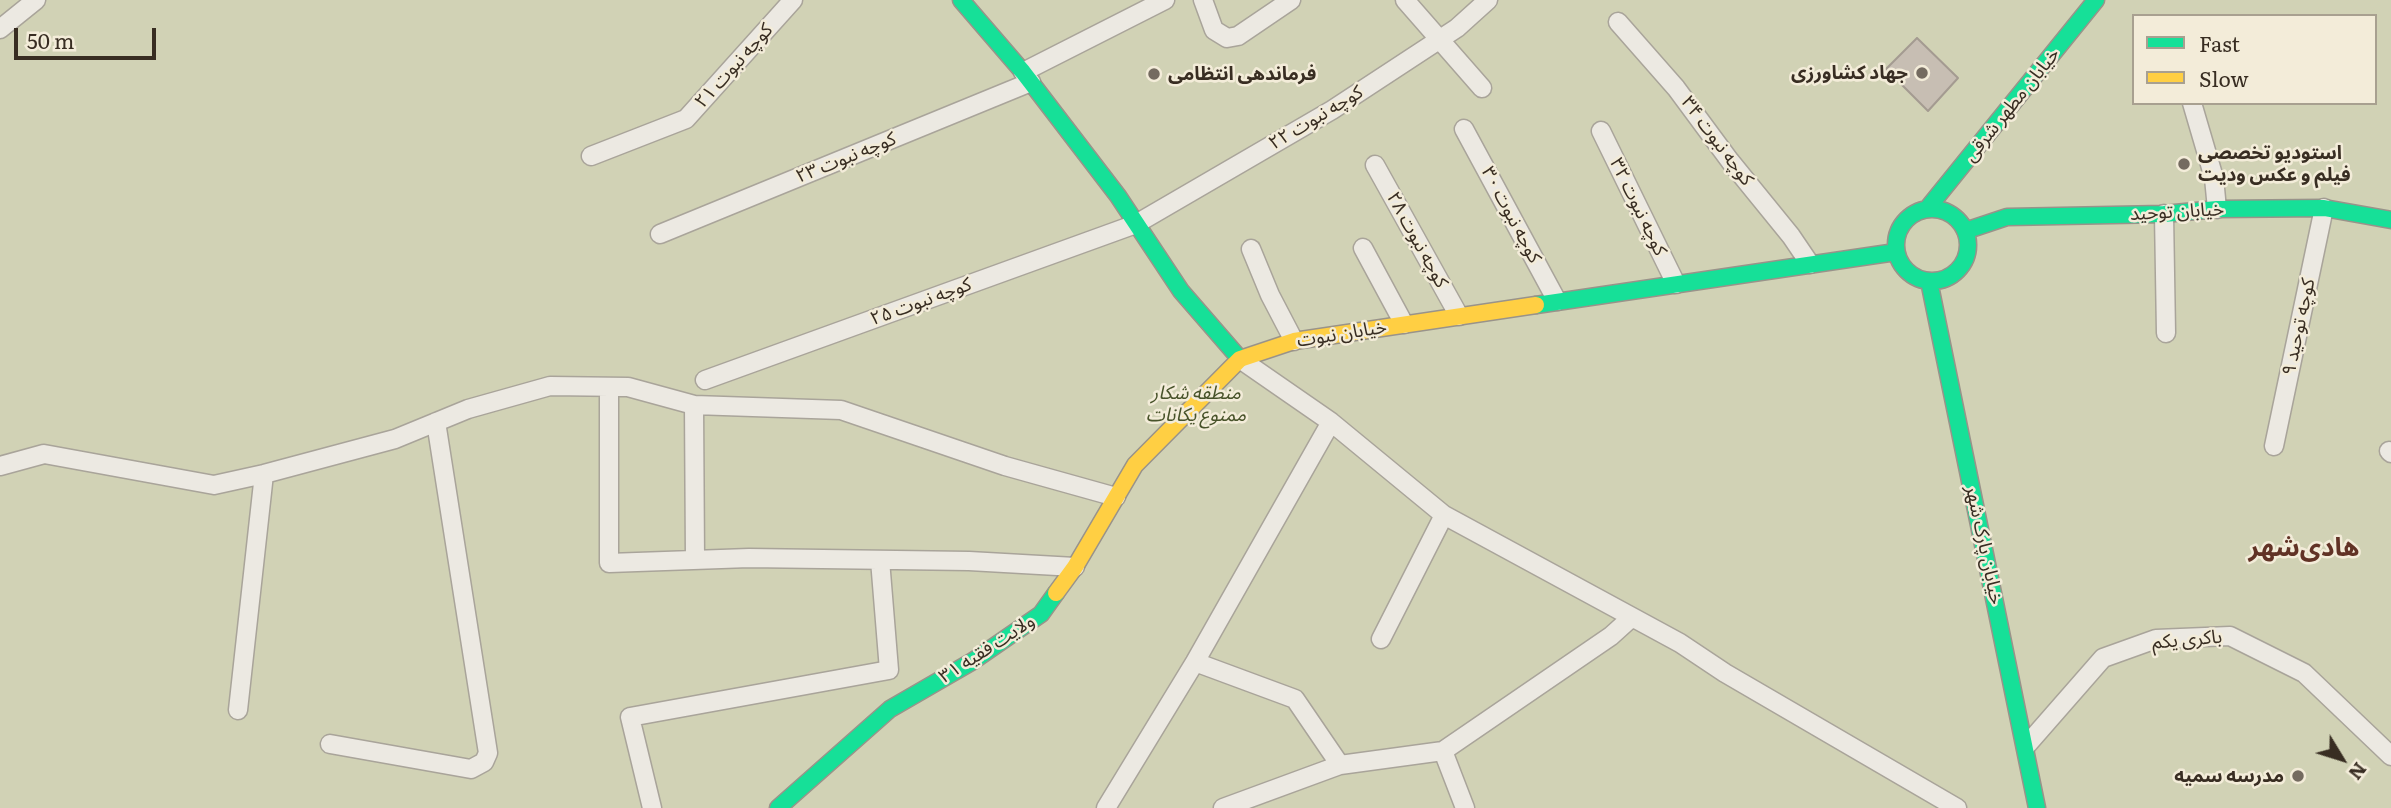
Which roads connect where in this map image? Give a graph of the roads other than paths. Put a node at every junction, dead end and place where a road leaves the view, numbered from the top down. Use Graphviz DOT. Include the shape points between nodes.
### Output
graph roads {
  1 [pos="36,0"];
  2 [pos="793,0"];
  3 [pos="961,0"];
  4 [pos="1165,0"];
  5 [pos="1203,0"];
  6 [pos="1292,0"];
  7 [pos="1405,0"];
  8 [pos="1488,0"];
  9 [pos="2096,0"];
  10 [pos="1618,22"];
  11 [pos="0,29"];
  12 [pos="1440,40"];
  13 [pos="1027,77"];
  14 [pos="1482,88"];
  15 [pos="2193,105"];
  16 [pos="1464,129"];
  17 [pos="1601,131"];
  18 [pos="591,156"];
  19 [pos="1375,165"];
  20 [pos="2324,208"];
  21 [pos="1927,209"];
  22 [pos="2217,209"];
  23 [pos="2164,214"];
  24 [pos="2391,220"];
  25 [pos="1136,224"];
  26 [pos="1965,231"];
  27 [pos="660,234"];
  28 [pos="1363,248"];
  29 [pos="1251,249"];
  30 [pos="1896,252"];
  31 [pos="1810,264"];
  32 [pos="1929,281"];
  33 [pos="1676,284"];
  34 [pos="1557,301"];
  35 [pos="1459,316"];
  36 [pos="1404,324"];
  37 [pos="2166,333"];
  38 [pos="1294,341"];
  39 [pos="1240,359"];
  40 [pos="705,380"];
  41 [pos="609,387"];
  42 [pos="694,405"];
  43 [pos="436,422"];
  44 [pos="1331,422"];
  45 [pos="2274,446"];
  46 [pos="0,466"];
  47 [pos="264,474"];
  48 [pos="1116,497"];
  49 [pos="1444,515"];
  50 [pos="695,560"];
  51 [pos="880,560"];
  52 [pos="1075,567"];
  53 [pos="1632,617"];
  54 [pos="1381,639"];
  55 [pos="1195,662"];
  56 [pos="238,710"];
  57 [pos="330,744"];
  58 [pos="2026,746"];
  59 [pos="1443,751"];
  60 [pos="2391,757"];
  61 [pos="1340,765"];
  62 [pos="652,808"];
  63 [pos="778,808"];
  64 [pos="1106,808"];
  65 [pos="1223,808"];
  66 [pos="1465,808"];
  67 [pos="1957,808"];
  68 [pos="2037,808"];
  1 -- 11 [label="street"];
  2 -- 18 [label="street, کوچه نبوت ۲۱" via="686,119"];
  3 -- 13 [label="street"];
  4 -- 13 [label="street, کوچه نبوت ۲۳"];
  5 -- 6 [label="street" via="1214,30 1227,38 1238,36"];
  7 -- 12 [label="street"];
  8 -- 12 [label="street, کوچه نبوت ۲۲"];
  9 -- 21 [label="street, خیابان مطهر شرقی"];
  10 -- 31 [label="street, کوچه نبوت ۳۴" via="1676,88"];
  12 -- 14 [label="street"];
  12 -- 25 [label="street, کوچه نبوت ۲۲" via="1332,110"];
  13 -- 25 [label="street"];
  13 -- 27 [label="street, کوچه نبوت ۲۳"];
  15 -- 22 [label="street" via="2214,177"];
  16 -- 34 [label="street, کوچه نبوت ۳۰"];
  17 -- 33 [label="street, کوچه نبوت ۳۲"];
  19 -- 35 [label="street, کوچه نبوت ۲۸"];
  20 -- 22 [label="street, خیابان توحید"];
  20 -- 24 [label="street, خیابان توحید"];
  20 -- 45 [label="street, کوچه توحید ۹"];
  21 -- 26 [label="street" via="1950,214"];
  21 -- 30 [label="street" via="1900,229"];
  22 -- 23 [label="street, خیابان توحید"];
  23 -- 26 [label="street, خیابان توحید" via="2007,217"];
  23 -- 37 [label="street"];
  25 -- 39 [label="street" via="1181,291"];
  25 -- 40 [label="street, کوچه نبوت ۲۵"];
  26 -- 32 [label="street" via="1968,249 1959,269"];
  28 -- 36 [label="street"];
  29 -- 38 [label="street"];
  30 -- 31 [label="street, خیابان نبوت"];
  30 -- 32 [label="street" via="1908,272"];
  31 -- 33 [label="street, خیابان نبوت"];
  32 -- 58 [label="street, خیابان پارک شهر"];
  33 -- 34 [label="street, خیابان نبوت"];
  34 -- 35 [label="street, خیابان نبوت"];
  35 -- 36 [label="street, خیابان نبوت"];
  36 -- 38 [label="street, خیابان نبوت"];
  38 -- 39 [label="street, خیابان نبوت"];
  39 -- 44 [label="street"];
  39 -- 48 [label="street, ولایت فقیه ۳۱" via="1135,465"];
  41 -- 42 [label="street" via="628,387"];
  41 -- 43 [label="street" via="550,386"];
  41 -- 50 [label="street" via="609,563"];
  42 -- 48 [label="street" via="841,410 1004,466"];
  42 -- 50 [label="street"];
  43 -- 47 [label="street" via="396,439"];
  43 -- 57 [label="street" via="488,753 484,762 471,769"];
  44 -- 49 [label="street"];
  44 -- 55 [label="street"];
  46 -- 47 [label="street" via="44,454 214,485"];
  47 -- 56 [label="street"];
  48 -- 52 [label="street, ولایت فقیه ۳۱"];
  49 -- 53 [label="street"];
  49 -- 54 [label="street"];
  50 -- 51 [label="street"];
  51 -- 52 [label="street"];
  51 -- 62 [label="street" via="889,670 630,717"];
  52 -- 63 [label="street, ولایت فقیه ۳۱" via="1041,614 973,661 890,709"];
  53 -- 59 [label="street"];
  53 -- 67 [label="street"];
  55 -- 61 [label="street" via="1295,699"];
  55 -- 64 [label="street"];
  58 -- 60 [label="street, باکری یکم" via="2103,658 2156,639 2230,636 2304,673"];
  58 -- 68 [label="street, خیابان پارک شهر"];
  59 -- 61 [label="street"];
  59 -- 66 [label="street"];
  61 -- 65 [label="street"];
}
